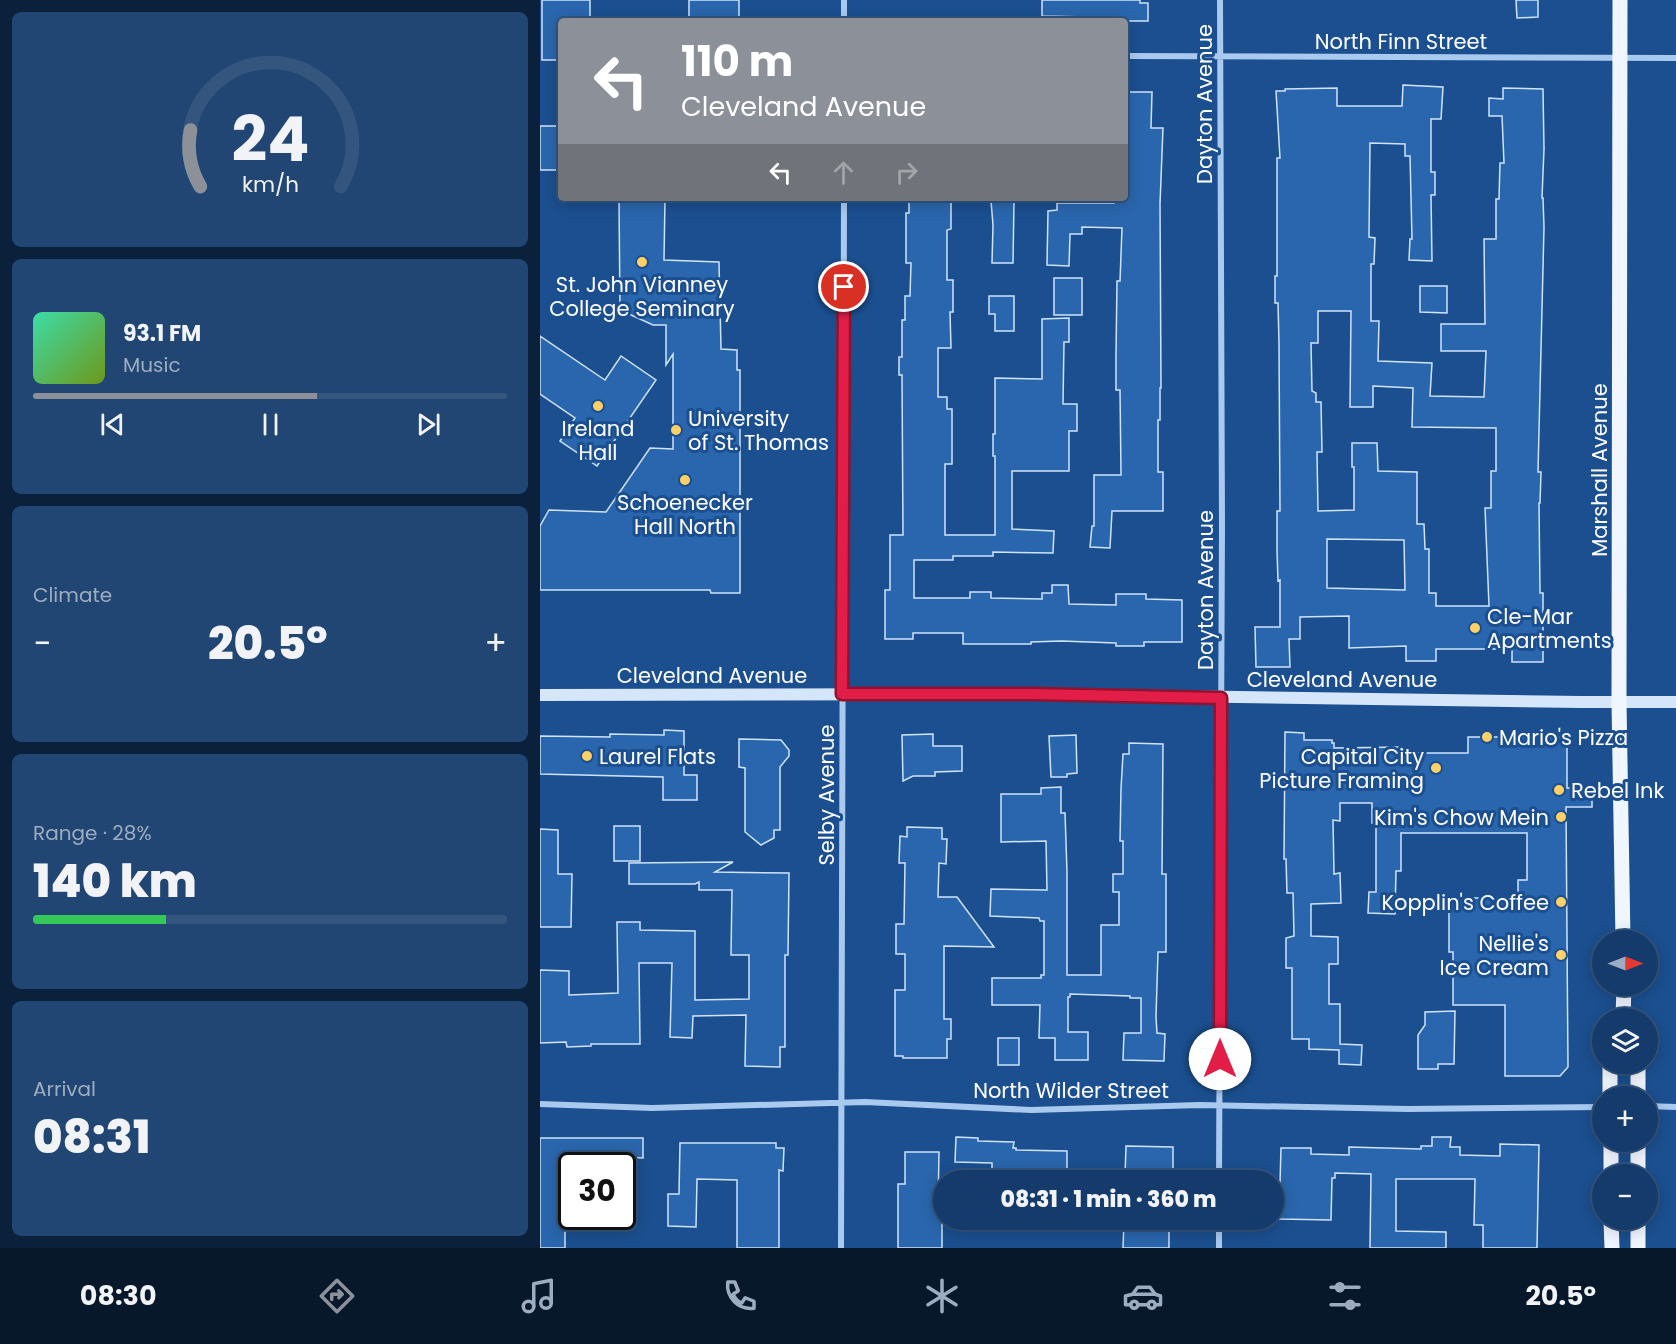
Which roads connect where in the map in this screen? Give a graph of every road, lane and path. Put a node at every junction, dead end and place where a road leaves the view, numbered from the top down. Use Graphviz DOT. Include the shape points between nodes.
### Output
graph roads {
  1 [pos="843,0"];
  2 [pos="1220,0"];
  3 [pos="1620,0"];
  4 [pos="844,18"];
  5 [pos="1128,56"];
  6 [pos="1220,57"];
  7 [pos="1620,58"];
  8 [pos="1676,58"];
  9 [pos="844,201"];
  10 [pos="842,694"];
  11 [pos="540,695"];
  12 [pos="1221,698"];
  13 [pos="1619,702"];
  14 [pos="1676,702"];
  15 [pos="1623,930"];
  16 [pos="842,1102"];
  17 [pos="540,1104"];
  18 [pos="1220,1105"];
  19 [pos="1658,1106"];
  20 [pos="1592,1107"];
  21 [pos="1676,1107"];
  22 [pos="1219,1170"];
  23 [pos="1219,1230"];
  24 [pos="1611,1230"];
  25 [pos="1638,1230"];
  26 [pos="841,1248"];
  27 [pos="1219,1248"];
  28 [pos="1612,1248"];
  29 [pos="1638,1248"];
  1 -- 4 [label="street"];
  2 -- 6 [label="street, Dayton Avenue"];
  3 -- 7 [label="main road, Marshall Avenue"];
  5 -- 6 [label="street, North Finn Street"];
  6 -- 7 [label="street, North Finn Street"];
  6 -- 12 [label="street, Dayton Avenue"];
  7 -- 8 [label="street, North Finn Street"];
  7 -- 13 [label="main road, Marshall Avenue"];
  9 -- 10 [label="street, Selby Avenue"];
  10 -- 11 [label="street, Cleveland Avenue"];
  10 -- 12 [label="street, Cleveland Avenue"];
  10 -- 16 [label="street, Selby Avenue"];
  12 -- 13 [label="street, Cleveland Avenue"];
  12 -- 18 [label="street, Dayton Avenue"];
  13 -- 14 [label="street, Cleveland Avenue"];
  13 -- 15 [label="main road, Marshall Avenue"];
  16 -- 17 [label="street, North Wilder Street" via="652,1108"];
  16 -- 18 [label="street, North Wilder Street" via="1031,1110"];
  16 -- 26 [label="street, Selby Avenue"];
  18 -- 20 [label="street, North Wilder Street"];
  18 -- 22 [label="street, Dayton Avenue"];
  19 -- 21 [label="street"];
  23 -- 27 [label="street"];
  24 -- 28 [label="main road"];
  25 -- 29 [label="main road"];
}
